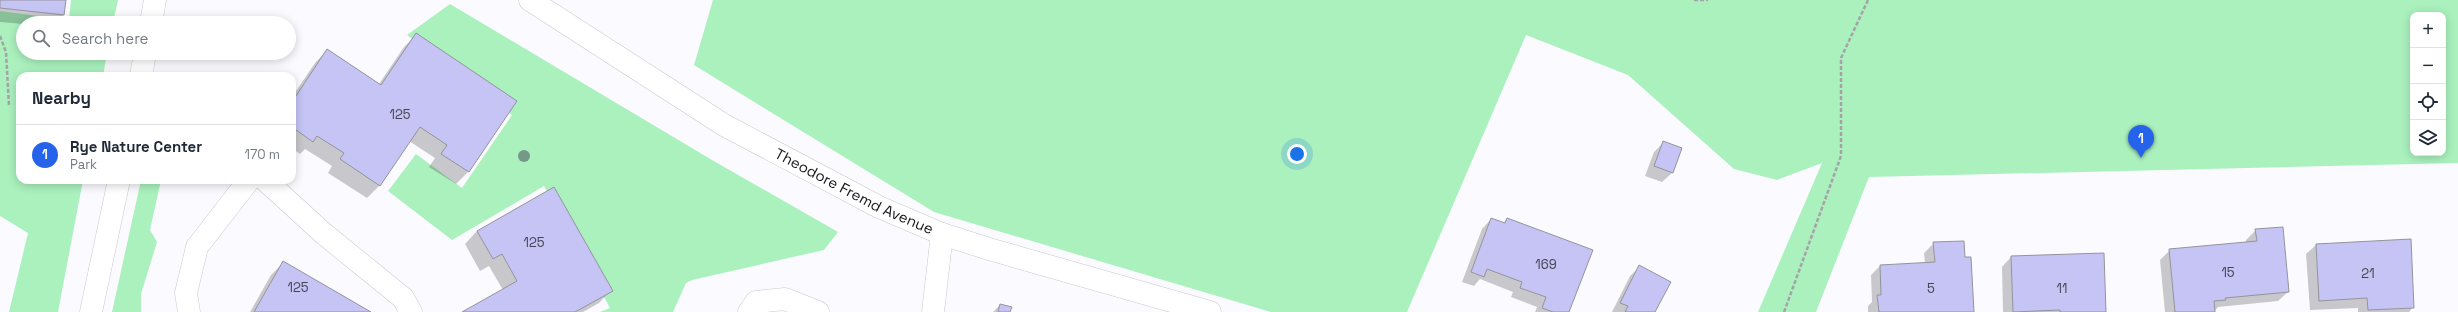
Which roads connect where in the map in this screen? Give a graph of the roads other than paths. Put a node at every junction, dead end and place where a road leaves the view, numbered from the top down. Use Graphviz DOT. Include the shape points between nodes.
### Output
graph roads {
  1 [pos="155,0"];
  2 [pos="530,0"];
  3 [pos="152,16"];
  4 [pos="118,184"];
  5 [pos="246,184"];
  6 [pos="270,184"];
  7 [pos="942,234"];
  8 [pos="407,305"];
  9 [pos="91,312"];
  10 [pos="189,312"];
  11 [pos="749,312"];
  12 [pos="818,312"];
  13 [pos="932,312"];
  14 [pos="1210,312"];
  1 -- 3 [label="street"];
  2 -- 7 [label="street, Theodore Fremd Avenue" via="724,126 879,207"];
  4 -- 9 [label="street"];
  5 -- 10 [label="street" via="197,247 186,293"];
  6 -- 8 [label="street"];
  7 -- 13 [label="street"];
  7 -- 14 [label="street, Theodore Fremd Avenue"];
  11 -- 12 [label="street" via="756,302 785,298"];
}
